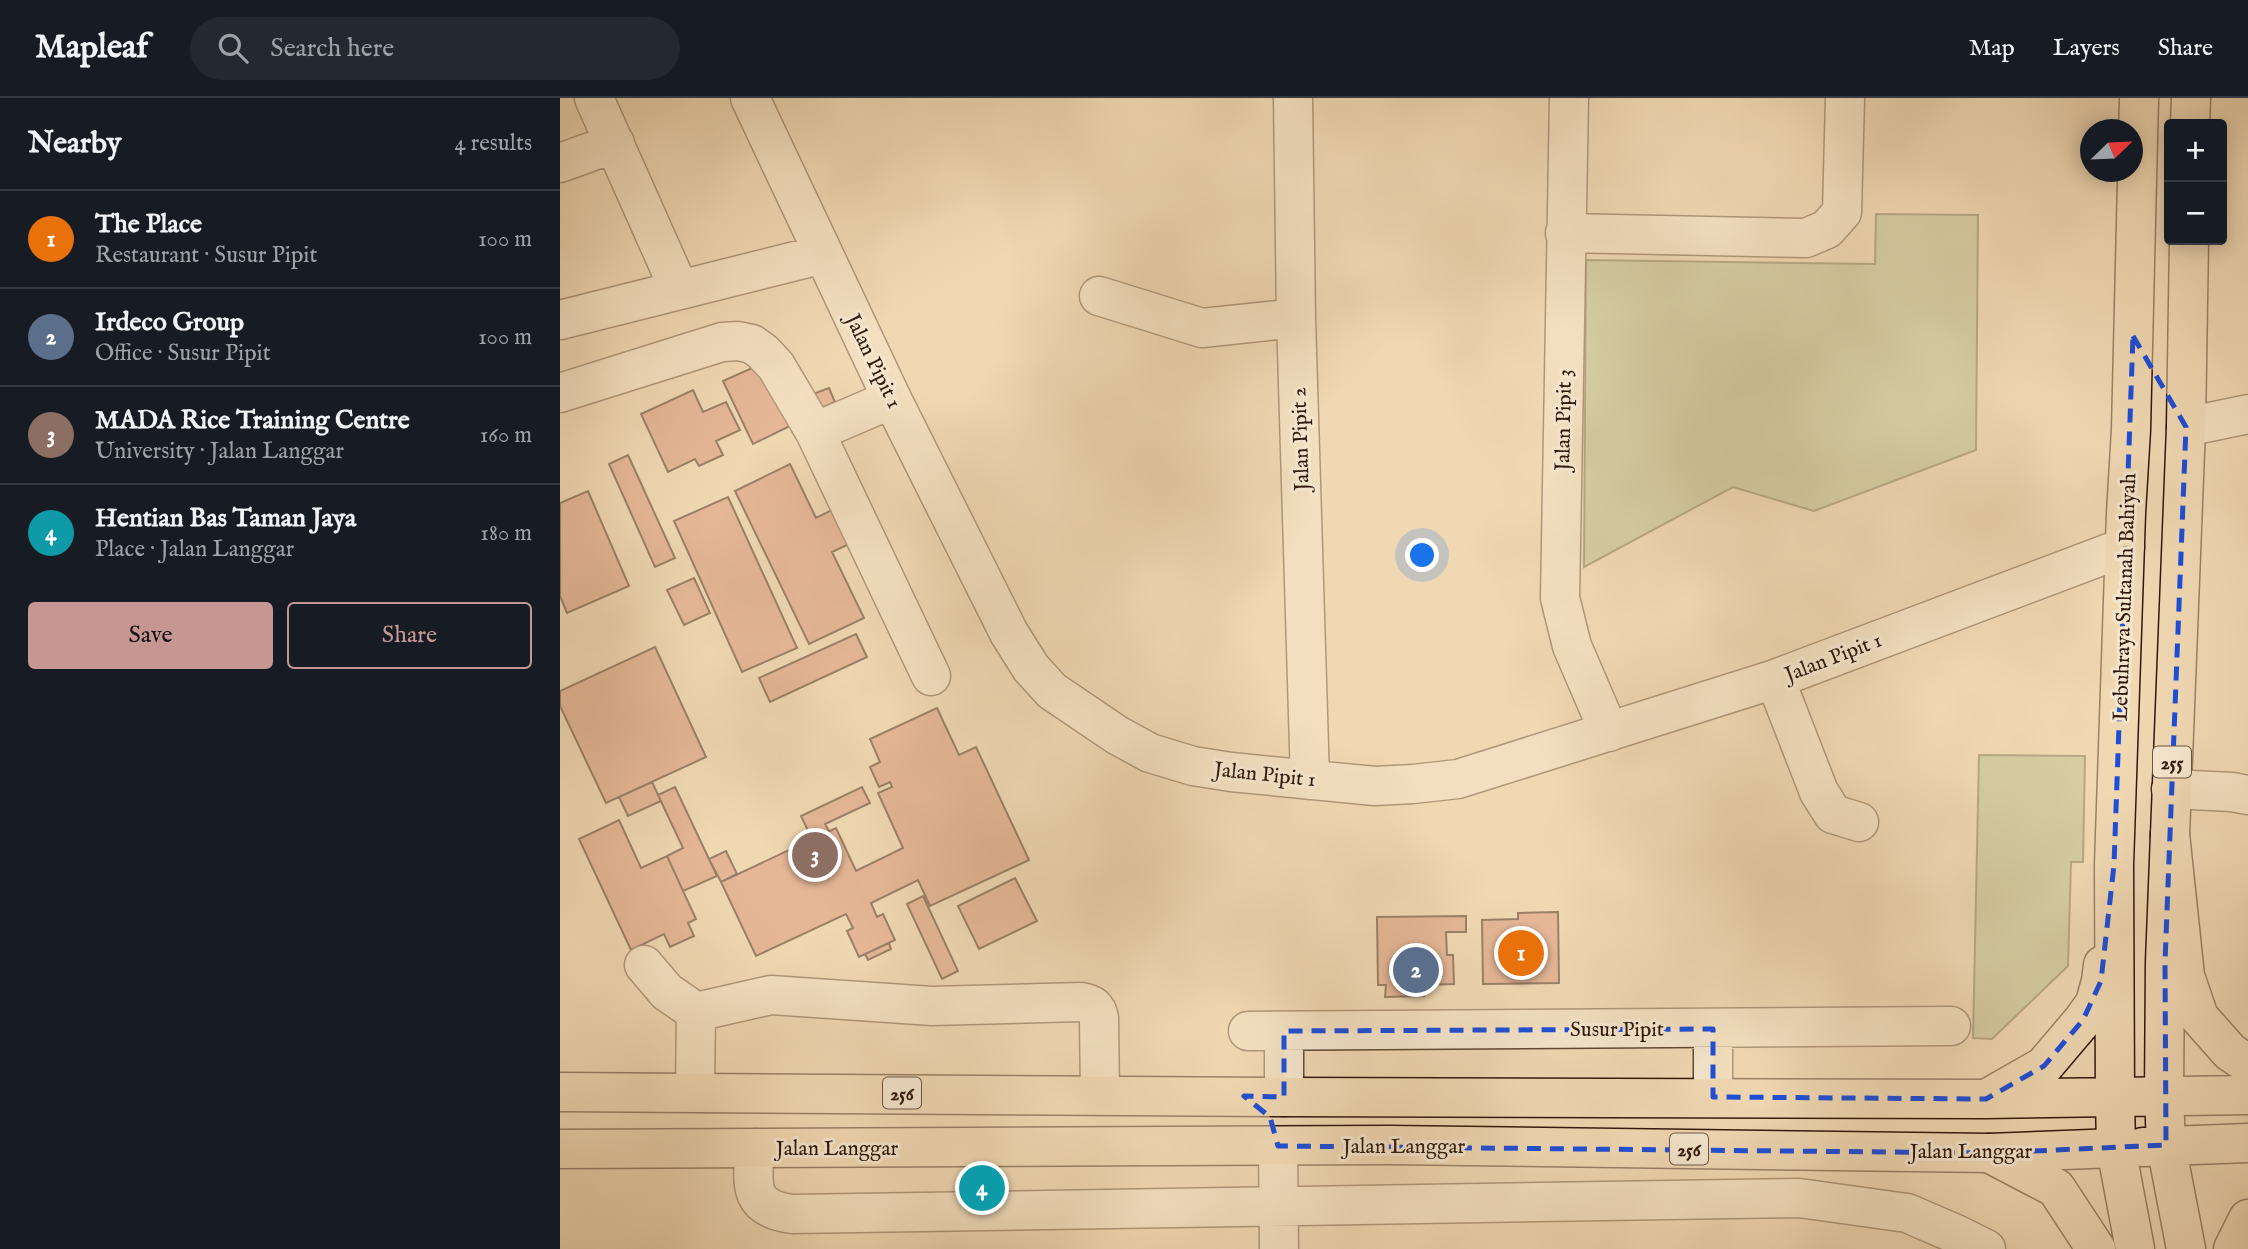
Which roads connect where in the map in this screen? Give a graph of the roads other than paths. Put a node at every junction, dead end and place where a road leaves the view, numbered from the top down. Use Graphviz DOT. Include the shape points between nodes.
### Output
graph roads {
  1 [pos="594,98"];
  2 [pos="750,98"];
  3 [pos="1293,98"];
  4 [pos="1569,98"];
  5 [pos="1845,98"];
  6 [pos="2139,98"];
  7 [pos="2191,98"];
  8 [pos="2190,119"];
  9 [pos="615,143"];
  10 [pos="560,163"];
  11 [pos="1565,233"];
  12 [pos="2189,245"];
  13 [pos="823,254"];
  14 [pos="679,289"];
  15 [pos="1099,296"];
  16 [pos="1296,318"];
  17 [pos="560,320"];
  18 [pos="2133,336"];
  19 [pos="560,393"];
  20 [pos="892,399"];
  21 [pos="2248,414"];
  22 [pos="2186,427"];
  23 [pos="815,432"];
  24 [pos="2125,530"];
  25 [pos="931,676"];
  26 [pos="1775,679"];
  27 [pos="1609,732"];
  28 [pos="1310,780"];
  29 [pos="2171,789"];
  30 [pos="2248,794"];
  31 [pos="1859,822"];
  32 [pos="2169,834"];
  33 [pos="2114,865"];
  34 [pos="644,965"];
  35 [pos="696,1012"];
  36 [pos="1951,1026"];
  37 [pos="1713,1029"];
  38 [pos="2248,1064"];
  39 [pos="695,1091"];
  40 [pos="560,1092"];
  41 [pos="1100,1095"];
  42 [pos="2248,1095"];
  43 [pos="1244,1096"];
  44 [pos="2164,1096"];
  45 [pos="1284,1097"];
  46 [pos="1713,1097"];
  47 [pos="2115,1097"];
  48 [pos="1986,1099"];
  49 [pos="2248,1143"];
  50 [pos="2166,1145"];
  51 [pos="755,1148"];
  52 [pos="2116,1148"];
  53 [pos="560,1149"];
  54 [pos="617,1149"];
  55 [pos="1989,1153"];
  56 [pos="560,1163"];
  57 [pos="1270,1169"];
  58 [pos="2248,1219"];
  59 [pos="1279,1249"];
  60 [pos="1986,1249"];
  61 [pos="2096,1249"];
  62 [pos="2135,1249"];
  63 [pos="2186,1249"];
  64 [pos="2233,1249"];
  1 -- 9 [label="street"];
  2 -- 13 [label="street, Jalan Pipit 1"];
  3 -- 16 [label="street, Jalan Pipit 2"];
  4 -- 11 [label="street, Jalan Pipit 3"];
  5 -- 11 [label="street" via="1842,212 1827,229 1806,238"];
  6 -- 18 [label="main road, Lebuhraya Sultanah Bahiyah"];
  7 -- 8 [label="main road"];
  9 -- 10 [label="street"];
  9 -- 14 [label="street"];
  11 -- 27 [label="street, Jalan Pipit 3" via="1560,598 1572,646"];
  12 -- 22 [label="main road, 255"];
  13 -- 14 [label="street"];
  13 -- 20 [label="street, Jalan Pipit 1"];
  14 -- 17 [label="street"];
  15 -- 16 [label="street" via="1202,328"];
  16 -- 28 [label="street, Jalan Pipit 2"];
  18 -- 22 [label="main road" via="2156,384"];
  18 -- 24 [label="main road, Lebuhraya Sultanah Bahiyah"];
  19 -- 23 [label="street" via="722,342 738,341 752,344 776,366"];
  20 -- 23 [label="street"];
  20 -- 28 [label="street, Jalan Pipit 1" via="1009,633 1052,691 1150,753 1231,772"];
  21 -- 22 [label="street"];
  22 -- 24 [label="main road" via="2152,464"];
  22 -- 29 [label="main road, 255"];
  23 -- 25 [label="street"];
  24 -- 26 [label="street, Jalan Pipit 1"];
  24 -- 33 [label="main road, Lebuhraya Sultanah Bahiyah"];
  26 -- 27 [label="street, Jalan Pipit 1"];
  26 -- 31 [label="street" via="1819,792 1833,814"];
  27 -- 28 [label="street, Jalan Pipit 1" via="1458,779 1375,786"];
  29 -- 30 [label="street"];
  29 -- 32 [label="main road, 255"];
  32 -- 38 [label="main road" via="2185,976 2199,1017 2230,1052"];
  32 -- 44 [label="main road, 255"];
  33 -- 47 [label="main road, Lebuhraya Sultanah Bahiyah"];
  33 -- 48 [label="main road" via="2095,1003 2044,1066"];
  34 -- 35 [label="street" via="667,992"];
  35 -- 39 [label="street"];
  35 -- 41 [label="street" via="771,995 932,1006 1091,1003 1099,1018"];
  36 -- 37 [label="street, Susur Pipit"];
  37 -- 45 [label="street, Susur Pipit" via="1266,1031"];
  37 -- 46 [label="street"];
  39 -- 40 [label="main road, 256"];
  39 -- 41 [label="main road, 256"];
  41 -- 43 [label="main road, 256"];
  42 -- 44 [label="main road, 256"];
  43 -- 45 [label="main road, 256"];
  43 -- 57 [label="main road" via="1263,1108 1276,1127"];
  44 -- 47 [label="main road, 256"];
  44 -- 50 [label="main road, 255"];
  45 -- 46 [label="main road, 256"];
  46 -- 48 [label="main road, 256"];
  47 -- 48 [label="main road, 256"];
  47 -- 52 [label="main road, Lebuhraya Sultanah Bahiyah"];
  49 -- 50 [label="main road, Jalan Langgar / 256"];
  50 -- 52 [label="main road, Jalan Langgar / 256"];
  50 -- 63 [label="main road"];
  51 -- 54 [label="main road, Jalan Langgar / 256"];
  51 -- 57 [label="main road, Jalan Langgar / 256"];
  51 -- 57 [label="street" via="755,1193 771,1209 792,1214"];
  52 -- 55 [label="main road, Jalan Langgar / 256"];
  52 -- 62 [label="main road, Lebuhraya Sultanah Bahiyah"];
  53 -- 54 [label="main road, Jalan Langgar / 256"];
  54 -- 56 [label="main road"];
  55 -- 57 [label="main road, Jalan Langgar / 256" via="1389,1145"];
  55 -- 61 [label="main road" via="2056,1188"];
  57 -- 59 [label="street"];
  57 -- 60 [label="street" via="1799,1198 1907,1213"];
  58 -- 64 [label="main road"];
}
